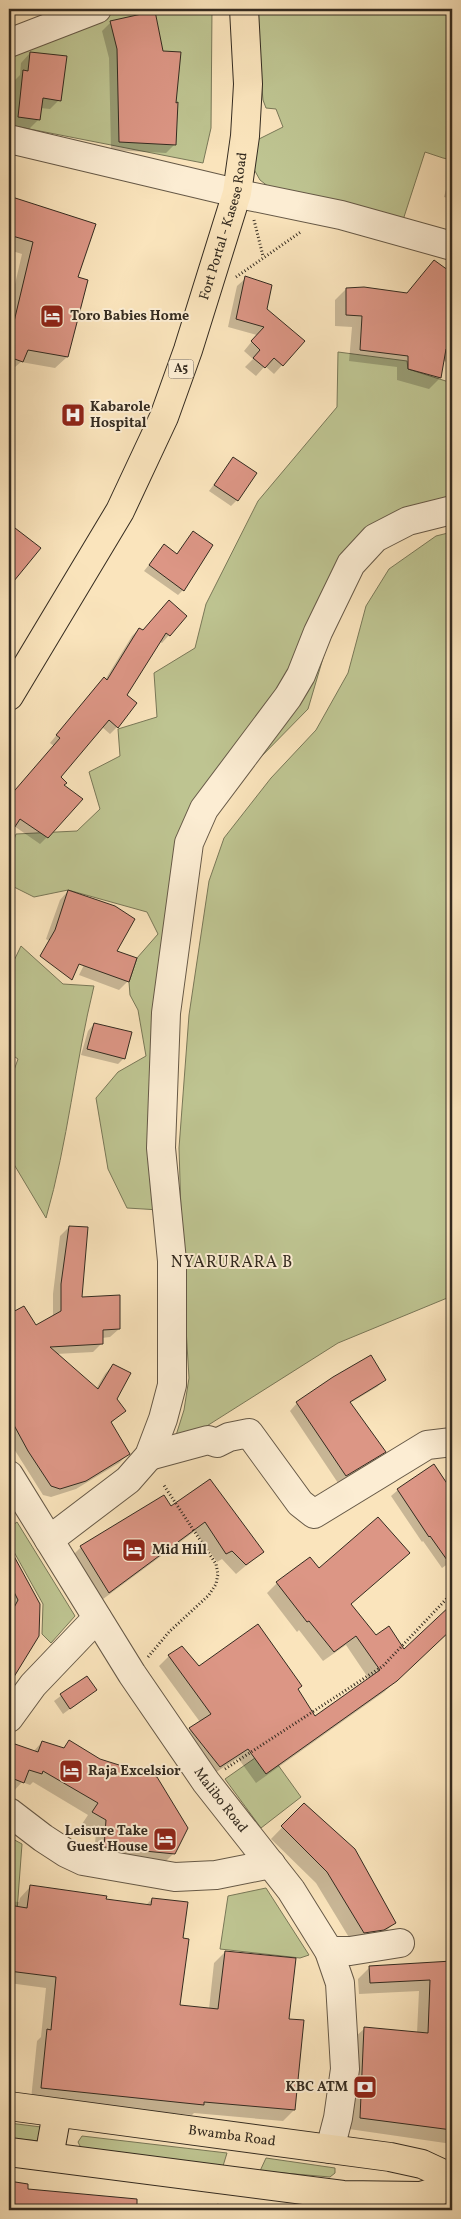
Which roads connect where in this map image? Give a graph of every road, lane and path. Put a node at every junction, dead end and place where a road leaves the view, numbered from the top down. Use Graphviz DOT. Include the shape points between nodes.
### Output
graph roads {
  1 [pos="97,9"];
  2 [pos="244,9"];
  3 [pos="9,43"];
  4 [pos="9,139"];
  5 [pos="243,195"];
  6 [pos="305,229"];
  7 [pos="452,246"];
  8 [pos="264,256"];
  9 [pos="208,289"];
  10 [pos="452,510"];
  11 [pos="9,696"];
  12 [pos="452,1442"];
  13 [pos="149,1456"];
  14 [pos="9,1475"];
  15 [pos="163,1484"];
  16 [pos="49,1540"];
  17 [pos="452,1593"];
  18 [pos="97,1618"];
  19 [pos="132,1674"];
  20 [pos="9,1718"];
  21 [pos="206,1782"];
  22 [pos="9,1812"];
  23 [pos="271,1864"];
  24 [pos="400,1943"];
  25 [pos="329,1951"];
  26 [pos="9,2106"];
  27 [pos="57,2113"];
  28 [pos="330,2149"];
  29 [pos="9,2152"];
  30 [pos="50,2157"];
  31 [pos="452,2178"];
  32 [pos="452,2188"];
  33 [pos="397,2204"];
  1 -- 3 [label="street"];
  2 -- 5 [label="main road, Fort Portal - Kasese Road / A5" via="248,84"];
  4 -- 5 [label="street"];
  5 -- 7 [label="street" via="341,214"];
  5 -- 8 [label="path"];
  5 -- 9 [label="main road, Fort Portal - Kasese Road / A5"];
  6 -- 8 [label="path"];
  8 -- 9 [label="path" via="236,277"];
  9 -- 11 [label="main road, Fort Portal - Kasese Road / A5" via="164,417 120,511"];
  10 -- 13 [label="street" via="408,521 375,538 351,564 297,682 204,809 189,843 166,1013 161,1129 172,1261 172,1385"];
  12 -- 13 [label="street" via="427,1446 314,1514 300,1502 249,1433 217,1443 208,1440"];
  13 -- 16 [label="street" via="128,1480"];
  14 -- 16 [label="street, Malibo Road"];
  15 -- 19 [label="path" via="216,1564 218,1574 209,1595 169,1632"];
  16 -- 18 [label="street, Malibo Road"];
  17 -- 21 [label="path" via="383,1666"];
  18 -- 19 [label="street, Malibo Road"];
  18 -- 20 [label="street" via="33,1685"];
  19 -- 21 [label="street, Malibo Road"];
  21 -- 23 [label="street, Malibo Road"];
  22 -- 23 [label="street" via="43,1838 83,1861 175,1877 216,1875"];
  23 -- 25 [label="street, Malibo Road" via="292,1890"];
  24 -- 25 [label="street"];
  25 -- 28 [label="street, Malibo Road" via="340,1983 345,2069"];
  26 -- 27 [label="main road, Bwamba Road"];
  27 -- 28 [label="main road, Bwamba Road"];
  27 -- 30 [label="main road"];
  28 -- 31 [label="main road, Bwamba Road" via="422,2164"];
  29 -- 30 [label="main road"];
  30 -- 33 [label="main road"];
  32 -- 33 [label="main road"];
}
